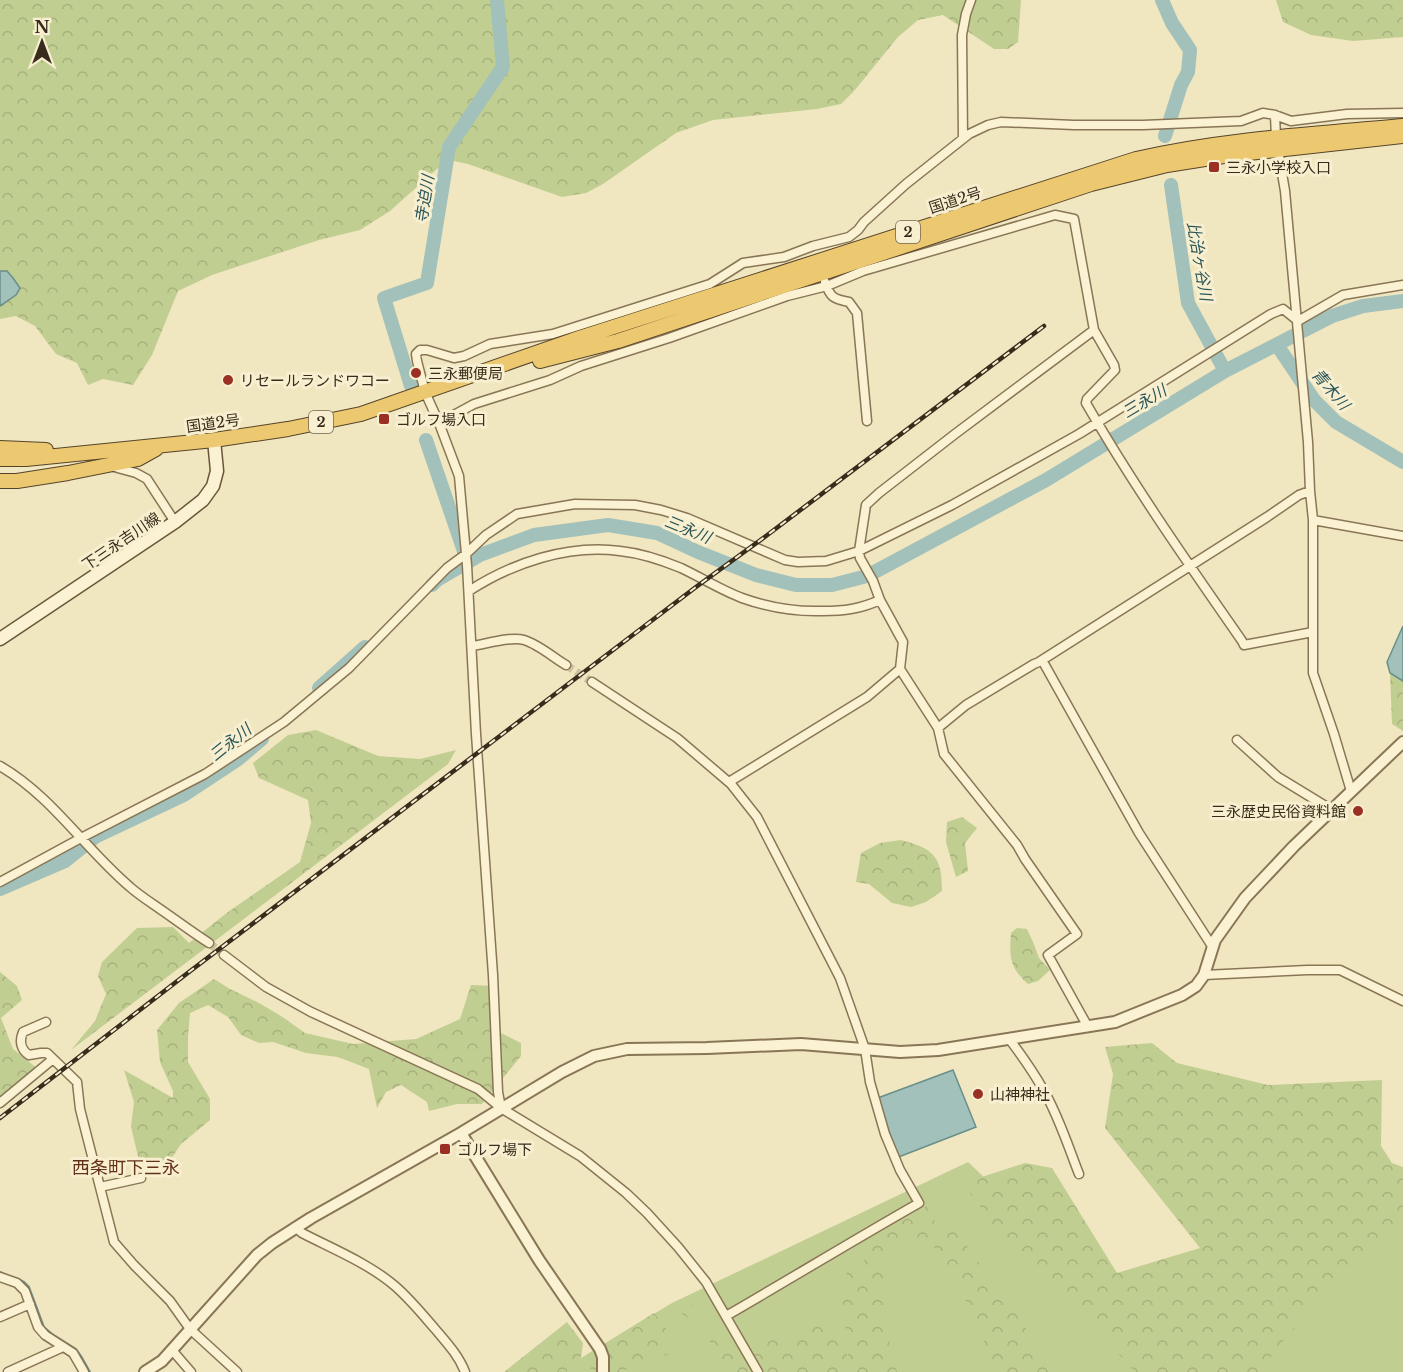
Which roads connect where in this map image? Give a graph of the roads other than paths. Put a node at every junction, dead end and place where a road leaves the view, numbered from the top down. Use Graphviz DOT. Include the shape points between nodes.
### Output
graph roads {
  1 [pos="971,0"];
  2 [pos="1403,113"];
  3 [pos="1275,115"];
  4 [pos="1403,126"];
  5 [pos="1403,136"];
  6 [pos="963,139"];
  7 [pos="1277,144"];
  8 [pos="825,282"];
  9 [pos="1403,285"];
  10 [pos="1298,325"];
  11 [pos="1094,330"];
  12 [pos="426,392"];
  13 [pos="867,421"];
  14 [pos="440,423"];
  15 [pos="1098,424"];
  16 [pos="214,440"];
  17 [pos="164,446"];
  18 [pos="0,448"];
  19 [pos="87,453"];
  20 [pos="0,459"];
  21 [pos="106,465"];
  22 [pos="0,481"];
  23 [pos="1310,491"];
  24 [pos="1313,520"];
  25 [pos="175,522"];
  26 [pos="1403,536"];
  27 [pos="466,554"];
  28 [pos="860,554"];
  29 [pos="1190,566"];
  30 [pos="469,591"];
  31 [pos="879,597"];
  32 [pos="1313,632"];
  33 [pos="0,639"];
  34 [pos="472,646"];
  35 [pos="1042,660"];
  36 [pos="566,665"];
  37 [pos="900,669"];
  38 [pos="592,682"];
  39 [pos="938,728"];
  40 [pos="1237,740"];
  41 [pos="1403,742"];
  42 [pos="0,766"];
  43 [pos="729,783"];
  44 [pos="1351,791"];
  45 [pos="1332,810"];
  46 [pos="83,839"];
  47 [pos="0,882"];
  48 [pos="208,943"];
  49 [pos="1212,946"];
  50 [pos="224,955"];
  51 [pos="1204,975"];
  52 [pos="1403,1001"];
  53 [pos="46,1022"];
  54 [pos="1088,1027"];
  55 [pos="1010,1040"];
  56 [pos="865,1049"];
  57 [pos="53,1059"];
  58 [pos="0,1103"];
  59 [pos="501,1108"];
  60 [pos="461,1133"];
  61 [pos="1079,1174"];
  62 [pos="141,1178"];
  63 [pos="100,1187"];
  64 [pos="295,1227"];
  65 [pos="0,1276"];
  66 [pos="30,1304"];
  67 [pos="726,1316"];
  68 [pos="0,1317"];
  69 [pos="190,1329"];
  70 [pos="63,1347"];
  71 [pos="172,1350"];
  72 [pos="8,1372"];
  73 [pos="84,1372"];
  74 [pos="145,1372"];
  75 [pos="191,1372"];
  76 [pos="237,1372"];
  77 [pos="465,1372"];
  78 [pos="603,1372"];
  79 [pos="758,1372"];
  1 -- 6 [label="street" via="962,35"];
  2 -- 3 [label="street" via="1291,121"];
  3 -- 6 [label="street" via="1263,113 1241,121 1143,125 1001,122 987,124"];
  3 -- 7 [label="street"];
  4 -- 7 [label="highway, 国道2号 / 2"];
  5 -- 7 [label="highway, 国道2号 / 2"];
  6 -- 12 [label="street" via="906,184 849,237 814,250 743,263 710,284 553,334 490,345 454,358 420,350 416,354"];
  7 -- 10 [label="street"];
  7 -- 12 [label="highway, 国道2号 / 2" via="1091,184 618,341"];
  8 -- 11 [label="street" via="1055,215 1074,219"];
  8 -- 13 [label="street" via="830,295 849,302 857,313"];
  8 -- 14 [label="street" via="474,404"];
  9 -- 10 [label="street" via="1344,295"];
  10 -- 15 [label="street" via="1283,309 1271,314"];
  10 -- 23 [label="street"];
  11 -- 15 [label="street" via="1115,370 1087,399"];
  11 -- 28 [label="street" via="866,505"];
  12 -- 14 [label="street"];
  12 -- 16 [label="highway, 国道2号 / 2" via="361,414"];
  14 -- 27 [label="street" via="459,476"];
  15 -- 28 [label="street"];
  15 -- 29 [label="street"];
  16 -- 17 [label="highway, 国道2号 / 2"];
  16 -- 25 [label="main road, 下三永吉川線" via="217,471 213,486 203,500"];
  17 -- 19 [label="highway, 国道2号 / 2"];
  17 -- 21 [label="highway" via="138,459"];
  18 -- 19 [label="highway"];
  19 -- 20 [label="highway, 国道2号 / 2"];
  21 -- 22 [label="highway"];
  21 -- 25 [label="street" via="147,479"];
  23 -- 24 [label="street"];
  23 -- 29 [label="street"];
  24 -- 26 [label="street"];
  24 -- 32 [label="street"];
  25 -- 33 [label="main road, 下三永吉川線"];
  27 -- 28 [label="street" via="517,514 575,504 634,505 661,510 785,560 826,561"];
  27 -- 30 [label="street"];
  27 -- 46 [label="street" via="447,568 349,668 284,722 205,774"];
  28 -- 31 [label="street"];
  29 -- 32 [label="street" via="1244,645"];
  29 -- 35 [label="street"];
  30 -- 31 [label="street" via="523,564 579,551 608,550 637,554 679,568 741,598 775,609 848,611"];
  30 -- 34 [label="street"];
  31 -- 37 [label="street" via="903,642"];
  32 -- 44 [label="street" via="1313,673"];
  34 -- 36 [label="street" via="526,640"];
  34 -- 59 [label="street"];
  35 -- 39 [label="street" via="966,705"];
  35 -- 49 [label="street" via="1139,833"];
  37 -- 39 [label="street"];
  37 -- 43 [label="street" via="867,697"];
  38 -- 43 [label="street" via="677,738"];
  39 -- 54 [label="street" via="944,754 1017,845 1077,934 1048,955"];
  40 -- 45 [label="street" via="1278,777"];
  41 -- 44 [label="street"];
  42 -- 46 [label="street" via="24,782"];
  43 -- 56 [label="street" via="757,817 815,928 840,978"];
  44 -- 45 [label="street"];
  45 -- 49 [label="street" via="1245,898"];
  46 -- 47 [label="street"];
  46 -- 48 [label="street" via="131,888"];
  49 -- 51 [label="street"];
  50 -- 59 [label="street" via="266,987 311,1012 478,1089"];
  51 -- 52 [label="street" via="1340,970"];
  51 -- 54 [label="street" via="1182,995 1115,1022"];
  53 -- 57 [label="street" via="23,1032 20,1041 28,1055 46,1053"];
  54 -- 55 [label="street"];
  55 -- 56 [label="street" via="938,1050"];
  55 -- 61 [label="street" via="1045,1092"];
  56 -- 59 [label="street" via="801,1044 627,1049 594,1056"];
  56 -- 67 [label="street" via="885,1134 919,1203"];
  57 -- 58 [label="street"];
  57 -- 63 [label="street" via="77,1082"];
  59 -- 60 [label="street"];
  59 -- 67 [label="street" via="580,1156 626,1193 678,1246"];
  60 -- 64 [label="street"];
  60 -- 78 [label="street" via="539,1260 600,1349"];
  62 -- 63 [label="street"];
  63 -- 69 [label="street" via="114,1242 170,1301"];
  64 -- 69 [label="street" via="256,1255"];
  64 -- 77 [label="street" via="395,1287 454,1352"];
  65 -- 66 [label="street" via="17,1283"];
  66 -- 68 [label="street"];
  66 -- 70 [label="street" via="38,1327"];
  67 -- 79 [label="street"];
  69 -- 71 [label="street"];
  69 -- 76 [label="street"];
  70 -- 72 [label="street"];
  70 -- 73 [label="street" via="73,1353"];
  71 -- 74 [label="street"];
  71 -- 75 [label="street"];
}
